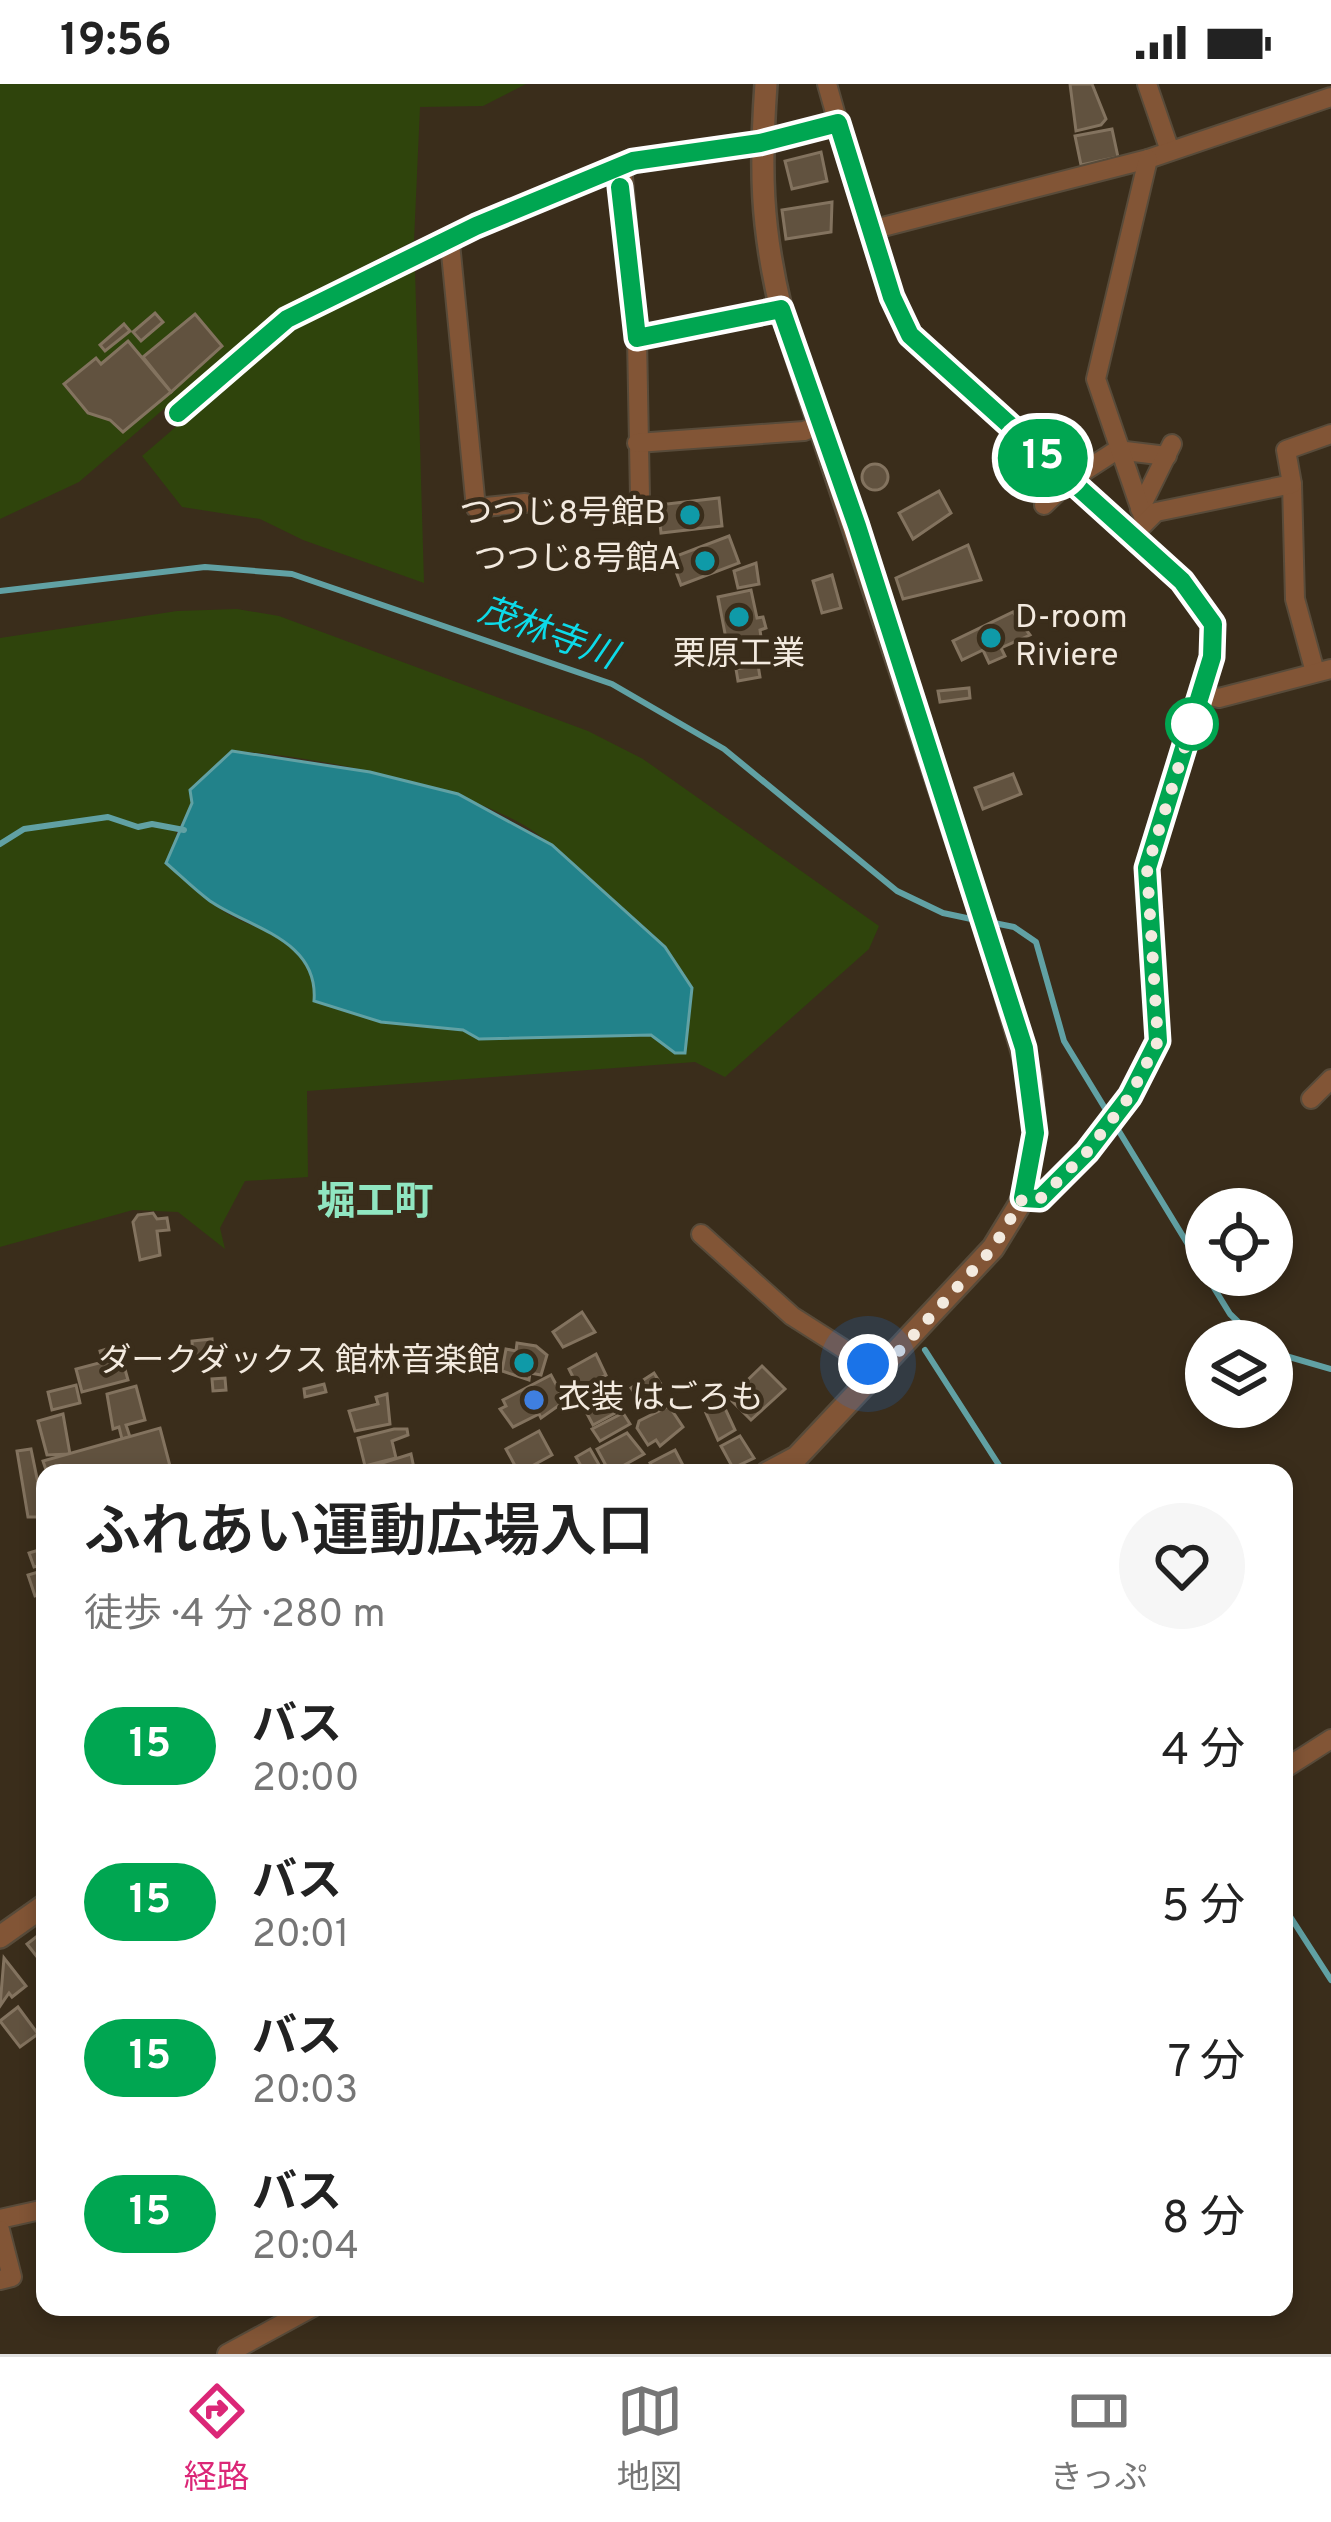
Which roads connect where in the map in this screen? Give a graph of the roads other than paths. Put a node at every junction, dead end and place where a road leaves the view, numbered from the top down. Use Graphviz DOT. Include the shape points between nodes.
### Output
graph roads {
  1 [pos="766,84"];
  2 [pos="827,84"];
  3 [pos="1148,84"];
  4 [pos="1331,97"];
  5 [pos="838,123"];
  6 [pos="760,143"];
  7 [pos="1170,152"];
  8 [pos="1148,159"];
  9 [pos="622,166"];
  10 [pos="872,230"];
  11 [pos="450,243"];
  12 [pos="781,309"];
  13 [pos="637,338"];
  14 [pos="178,413"];
  15 [pos="822,424"];
  16 [pos="1331,434"];
  17 [pos="637,443"];
  18 [pos="1117,450"];
  19 [pos="1069,481"];
  20 [pos="1292,484"];
  21 [pos="640,497"];
  22 [pos="525,503"];
  23 [pos="1044,506"];
  24 [pos="1139,522"];
  25 [pos="1323,670"];
  26 [pos="1202,694"];
  27 [pos="1331,1079"];
  28 [pos="1311,1099"];
  29 [pos="1023,1198"];
  30 [pos="701,1234"];
  31 [pos="880,1372"];
  32 [pos="784,1464"];
  33 [pos="1331,1739"];
  34 [pos="1293,1763"];
  35 [pos="36,1911"];
  36 [pos="0,1937"];
  37 [pos="36,2211"];
  38 [pos="0,2219"];
  39 [pos="0,2230"];
  40 [pos="0,2280"];
  41 [pos="297,2316"];
  42 [pos="227,2354"];
  1 -- 6 [label="street"];
  2 -- 5 [label="street"];
  3 -- 7 [label="street"];
  4 -- 7 [label="street"];
  5 -- 6 [label="street"];
  5 -- 10 [label="street"];
  6 -- 9 [label="street"];
  6 -- 12 [label="street" via="761,215"];
  7 -- 8 [label="street"];
  8 -- 10 [label="street"];
  8 -- 18 [label="street" via="1096,380"];
  9 -- 11 [label="street"];
  9 -- 13 [label="street"];
  10 -- 19 [label="street" via="910,335"];
  11 -- 14 [label="street" via="287,319"];
  11 -- 22 [label="street" via="476,508"];
  12 -- 13 [label="street"];
  12 -- 15 [label="street"];
  13 -- 17 [label="street"];
  15 -- 17 [label="street"];
  15 -- 29 [label="street" via="1024,1048 1034,1157"];
  16 -- 20 [label="street" via="1286,449"];
  17 -- 21 [label="street"];
  18 -- 19 [label="street"];
  18 -- 24 [label="street"];
  18 -- 24 [label="street" via="1169,450"];
  19 -- 23 [label="street"];
  19 -- 24 [label="street"];
  20 -- 24 [label="street"];
  20 -- 25 [label="street" via="1295,599"];
  24 -- 26 [label="street" via="1213,624"];
  25 -- 26 [label="street" via="1219,698"];
  26 -- 29 [label="street" via="1147,868 1160,1028 1152,1059 1093,1144 1040,1199"];
  27 -- 28 [label="street"];
  29 -- 31 [label="street" via="993,1248"];
  30 -- 31 [label="street" via="792,1316"];
  31 -- 32 [label="street"];
  33 -- 34 [label="street"];
  35 -- 36 [label="street"];
  37 -- 38 [label="street"];
  39 -- 40 [label="street" via="13,2277"];
  41 -- 42 [label="street"];
}
